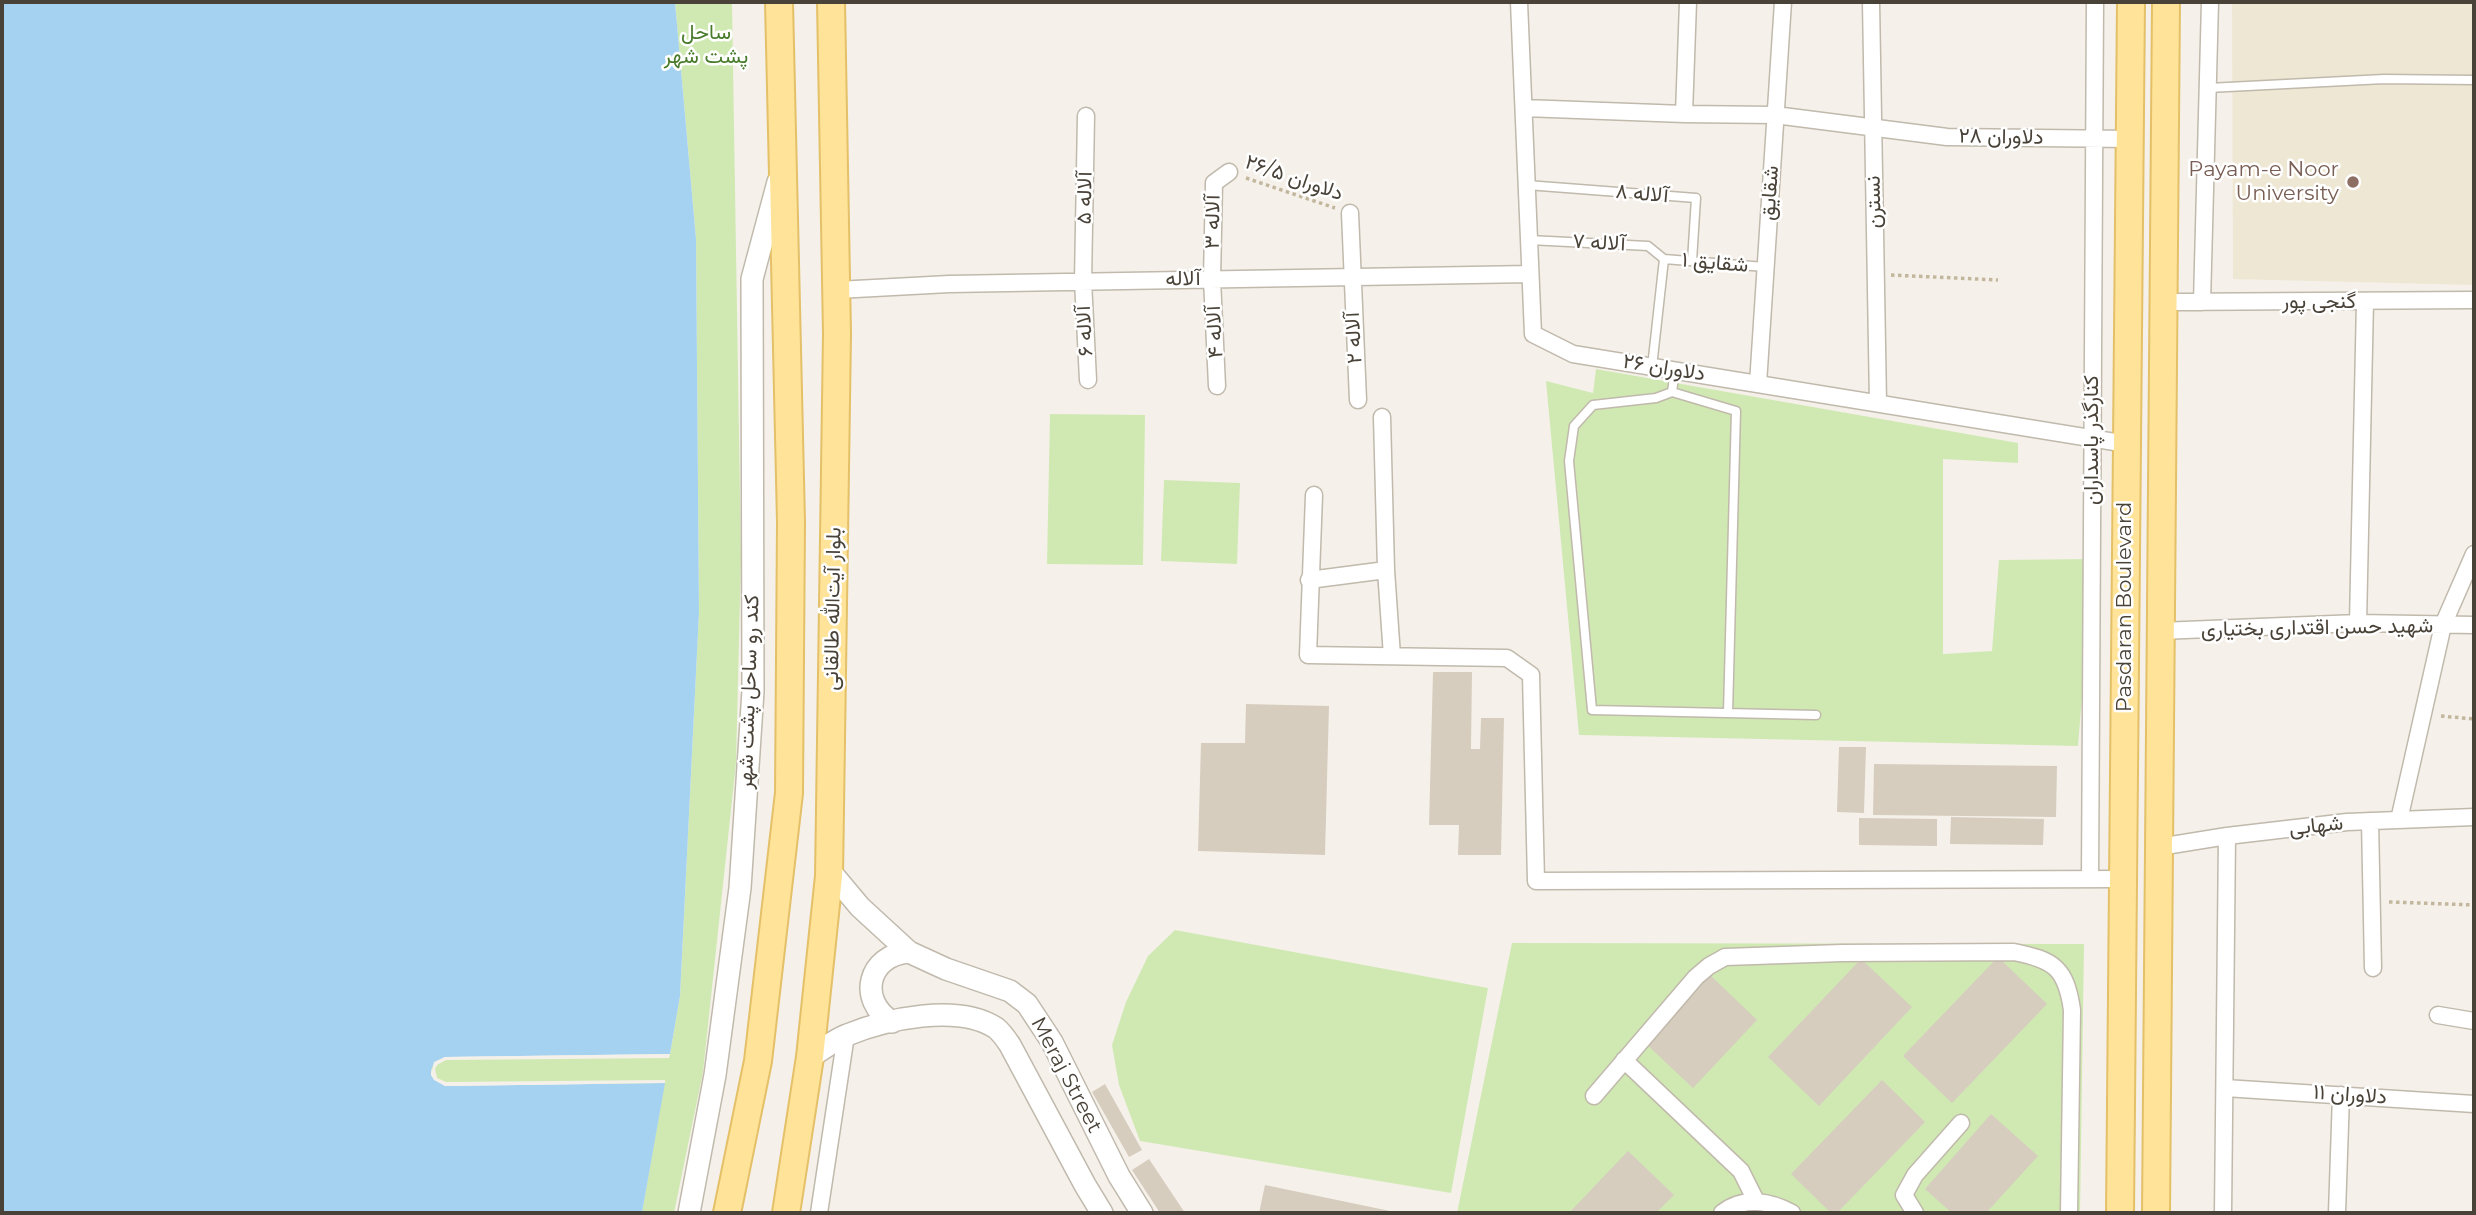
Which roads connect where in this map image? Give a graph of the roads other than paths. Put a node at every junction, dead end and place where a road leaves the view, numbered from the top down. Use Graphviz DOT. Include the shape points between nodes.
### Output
graph roads {
  1 [pos="779,2"];
  2 [pos="831,2"];
  3 [pos="1520,2"];
  4 [pos="1688,2"];
  5 [pos="1783,2"];
  6 [pos="1871,2"];
  7 [pos="2095,2"];
  8 [pos="2131,2"];
  9 [pos="2166,2"];
  10 [pos="2210,2"];
  11 [pos="2474,80"];
  12 [pos="2207,88"];
  13 [pos="1524,108"];
  14 [pos="1684,114"];
  15 [pos="1775,115"];
  16 [pos="1086,116"];
  17 [pos="1873,129"];
  18 [pos="2094,138"];
  19 [pos="2130,139"];
  20 [pos="782,170"];
  21 [pos="1229,172"];
  22 [pos="1527,185"];
  23 [pos="1350,214"];
  24 [pos="1529,240"];
  25 [pos="1664,259"];
  26 [pos="1692,261"];
  27 [pos="1765,267"];
  28 [pos="1530,274"];
  29 [pos="1351,276"];
  30 [pos="1212,279"];
  31 [pos="1083,281"];
  32 [pos="837,290"];
  33 [pos="2474,300"];
  34 [pos="2365,301"];
  35 [pos="2163,302"];
  36 [pos="2202,302"];
  37 [pos="1652,366"];
  38 [pos="1675,370"];
  39 [pos="1088,380"];
  40 [pos="1758,384"];
  41 [pos="1217,386"];
  42 [pos="1672,392"];
  43 [pos="1358,400"];
  44 [pos="1878,403"];
  45 [pos="1382,416"];
  46 [pos="2092,440"];
  47 [pos="2127,444"];
  48 [pos="1314,495"];
  49 [pos="2474,554"];
  50 [pos="1386,570"];
  51 [pos="1309,580"];
  52 [pos="2358,623"];
  53 [pos="2443,625"];
  54 [pos="2474,625"];
  55 [pos="2160,631"];
  56 [pos="1392,656"];
  57 [pos="1728,713"];
  58 [pos="1816,715"];
  59 [pos="2474,817"];
  60 [pos="2399,820"];
  61 [pos="2370,821"];
  62 [pos="2227,836"];
  63 [pos="2159,847"];
  64 [pos="829,870"];
  65 [pos="2090,879"];
  66 [pos="2123,879"];
  67 [pos="909,952"];
  68 [pos="2374,968"];
  69 [pos="2438,1016"];
  70 [pos="2474,1021"];
  71 [pos="892,1022"];
  72 [pos="846,1035"];
  73 [pos="810,1057"];
  74 [pos="1624,1060"];
  75 [pos="2225,1088"];
  76 [pos="2341,1094"];
  77 [pos="1594,1096"];
  78 [pos="2474,1104"];
  79 [pos="1961,1123"];
  80 [pos="1756,1201"];
  81 [pos="689,1213"];
  82 [pos="727,1213"];
  83 [pos="786,1213"];
  84 [pos="819,1213"];
  85 [pos="1102,1213"];
  86 [pos="1142,1213"];
  87 [pos="1723,1213"];
  88 [pos="1792,1213"];
  89 [pos="1915,1213"];
  90 [pos="2069,1213"];
  91 [pos="2120,1213"];
  92 [pos="2156,1213"];
  93 [pos="2223,1213"];
  94 [pos="2337,1213"];
  1 -- 20 [label="main road"];
  2 -- 32 [label="main road, بلوار آیت‌الله طالقانی"];
  3 -- 13 [label="street, دلاوران ۲۶"];
  4 -- 14 [label="street"];
  5 -- 15 [label="street, شقایق"];
  6 -- 17 [label="street, نسترن"];
  7 -- 18 [label="street, کنارگذر پاسداران"];
  8 -- 19 [label="main road, Pasdaran Boulevard"];
  9 -- 35 [label="main road, Pasdaran Boulevard"];
  10 -- 12 [label="street"];
  11 -- 12 [label="lane" via="2384,79"];
  12 -- 36 [label="street"];
  13 -- 14 [label="street, دلاوران ۲۸"];
  13 -- 22 [label="street, دلاوران ۲۶"];
  14 -- 15 [label="street, دلاوران ۲۸"];
  15 -- 17 [label="street, دلاوران ۲۸"];
  15 -- 27 [label="street, شقایق"];
  16 -- 31 [label="street, آلاله ۵"];
  17 -- 18 [label="street, دلاوران ۲۸" via="1947,137"];
  17 -- 44 [label="street, نسترن"];
  18 -- 19 [label="street, دلاوران ۲۸"];
  18 -- 46 [label="street, کنارگذر پاسداران"];
  19 -- 47 [label="main road, Pasdaran Boulevard"];
  20 -- 81 [label="street, کند رو ساحل پشت شهر" via="752,279 753,691 740,888 715,1075"];
  20 -- 82 [label="main road" via="791,522 789,793 758,1061"];
  21 -- 30 [label="street, آلاله ۳" via="1214,183"];
  22 -- 24 [label="street, دلاوران ۲۶"];
  22 -- 26 [label="lane, آلاله ۸" via="1696,198"];
  23 -- 29 [label="street, آلاله ۲"];
  24 -- 25 [label="lane, آلاله ۷" via="1648,246"];
  24 -- 28 [label="street, دلاوران ۲۶"];
  25 -- 26 [label="lane, شقایق ۱"];
  25 -- 37 [label="lane"];
  26 -- 27 [label="lane, شقایق ۱"];
  27 -- 40 [label="street, شقایق"];
  28 -- 29 [label="street, آلاله"];
  28 -- 37 [label="street, دلاوران ۲۶" via="1533,334 1573,354"];
  29 -- 30 [label="street, آلاله"];
  29 -- 43 [label="street, آلاله ۲"];
  30 -- 31 [label="street, آلاله"];
  30 -- 41 [label="street, آلاله ۴"];
  31 -- 32 [label="street, آلاله"];
  31 -- 39 [label="street, آلاله ۶"];
  32 -- 64 [label="main road, بلوار آیت‌الله طالقانی"];
  33 -- 34 [label="street, گنجی پور"];
  34 -- 36 [label="street, گنجی پور"];
  34 -- 52 [label="street"];
  35 -- 36 [label="street, گنجی پور"];
  35 -- 55 [label="main road, Pasdaran Boulevard"];
  37 -- 38 [label="street, دلاوران ۲۶"];
  38 -- 40 [label="street, دلاوران ۲۶"];
  38 -- 42 [label="lane"];
  40 -- 44 [label="street, دلاوران ۲۶"];
  42 -- 57 [label="lane" via="1736,411"];
  42 -- 57 [label="lane" via="1593,405 1574,426 1569,461 1592,710"];
  44 -- 46 [label="street, دلاوران ۲۶"];
  45 -- 50 [label="street"];
  46 -- 47 [label="street, دلاوران ۲۶"];
  46 -- 65 [label="street, کنارگذر پاسداران"];
  47 -- 66 [label="main road, Pasdaran Boulevard"];
  48 -- 51 [label="street"];
  49 -- 53 [label="street"];
  50 -- 51 [label="street"];
  50 -- 56 [label="street"];
  51 -- 56 [label="street" via="1308,654"];
  52 -- 53 [label="street, شهید حسن اقتداری بختیاری"];
  52 -- 55 [label="street, شهید حسن اقتداری بختیاری"];
  53 -- 54 [label="street, شهید حسن اقتداری بختیاری"];
  53 -- 60 [label="street"];
  55 -- 63 [label="main road, Pasdaran Boulevard"];
  56 -- 65 [label="street" via="1507,658 1531,675 1536,881"];
  57 -- 58 [label="lane"];
  59 -- 60 [label="street, شهابی"];
  60 -- 61 [label="street, شهابی"];
  61 -- 62 [label="street, شهابی"];
  61 -- 68 [label="street"];
  62 -- 63 [label="street, شهابی"];
  62 -- 75 [label="street"];
  63 -- 92 [label="main road, Pasdaran Boulevard"];
  64 -- 67 [label="street, Meraj Street" via="860,907"];
  64 -- 73 [label="main road, بلوار آیت‌الله طالقانی"];
  65 -- 66 [label="street"];
  66 -- 91 [label="main road, Pasdaran Boulevard"];
  67 -- 71 [label="street" via="883,961 873,976 873,1003"];
  67 -- 86 [label="street, Meraj Street" via="1010,991 1027,1004 1052,1042 1119,1177"];
  69 -- 70 [label="street"];
  71 -- 72 [label="street, Meraj Street"];
  71 -- 85 [label="street, Meraj Street" via="942,1015 976,1019 997,1028"];
  72 -- 73 [label="street, Meraj Street"];
  72 -- 84 [label="street"];
  73 -- 83 [label="main road, بلوار آیت‌الله طالقانی"];
  74 -- 77 [label="street"];
  74 -- 80 [label="street" via="1741,1171"];
  74 -- 90 [label="street" via="1696,977 1725,957 2014,952 2040,957 2057,969 2069,987 2073,1010"];
  75 -- 76 [label="street, دلاوران ۱۱"];
  75 -- 93 [label="street"];
  76 -- 78 [label="street, دلاوران ۱۱"];
  76 -- 94 [label="street"];
  79 -- 89 [label="street" via="1914,1175 1904,1195"];
  80 -- 87 [label="street"];
  80 -- 88 [label="street"];
}
